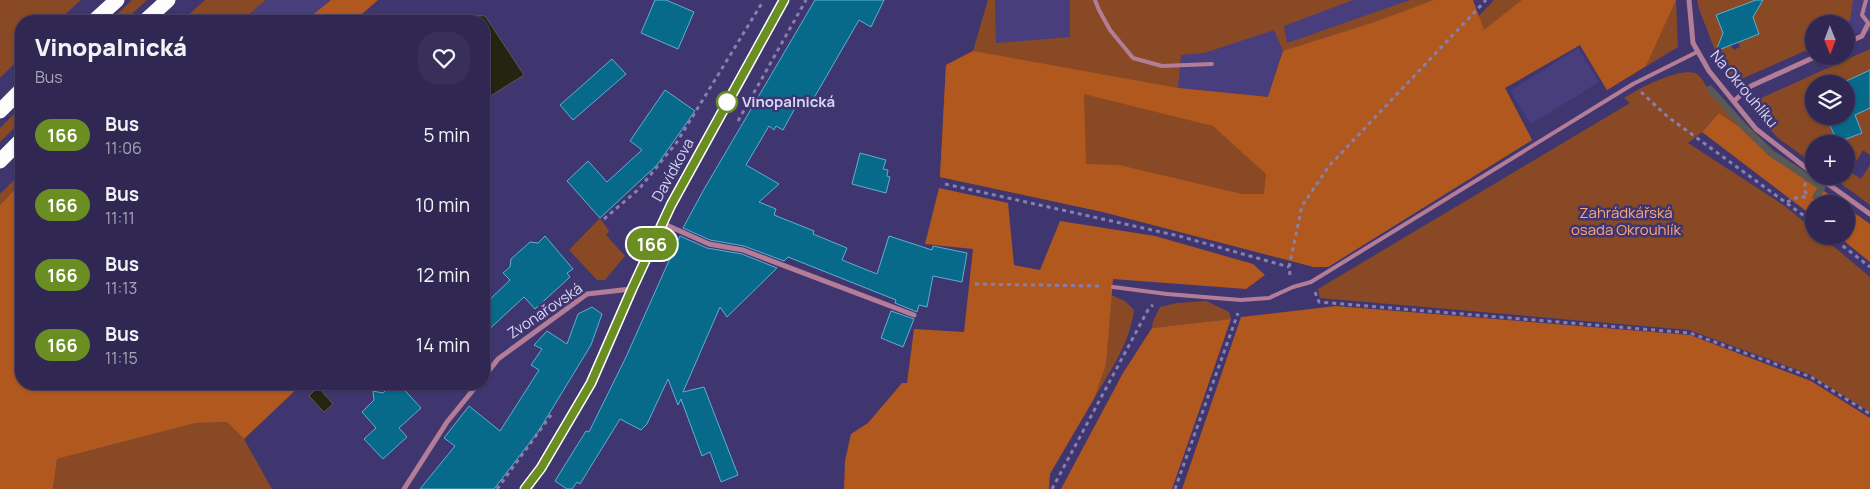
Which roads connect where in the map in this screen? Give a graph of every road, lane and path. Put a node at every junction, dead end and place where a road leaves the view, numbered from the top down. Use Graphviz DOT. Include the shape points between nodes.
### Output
graph roads {
  1 [pos="117,0"];
  2 [pos="168,0"];
  3 [pos="764,0"];
  4 [pos="784,0"];
  5 [pos="1095,0"];
  6 [pos="1486,0"];
  7 [pos="1689,0"];
  8 [pos="1866,0"];
  9 [pos="101,15"];
  10 [pos="152,15"];
  11 [pos="1869,24"];
  12 [pos="1855,39"];
  13 [pos="1697,52"];
  14 [pos="1805,61"];
  15 [pos="1212,64"];
  16 [pos="1632,84"];
  17 [pos="15,96"];
  18 [pos="1734,101"];
  19 [pos="0,111"];
  20 [pos="15,146"];
  21 [pos="0,161"];
  22 [pos="1805,167"];
  23 [pos="945,184"];
  24 [pos="1805,185"];
  25 [pos="1830,185"];
  26 [pos="1786,202"];
  27 [pos="1870,214"];
  28 [pos="1805,217"];
  29 [pos="604,219"];
  30 [pos="662,222"];
  31 [pos="1842,245"];
  32 [pos="1289,267"];
  33 [pos="1870,267"];
  34 [pos="1310,282"];
  35 [pos="975,284"];
  36 [pos="1113,286"];
  37 [pos="1294,287"];
  38 [pos="632,289"];
  39 [pos="1167,294"];
  40 [pos="1240,300"];
  41 [pos="914,315"];
  42 [pos="490,369"];
  43 [pos="473,390"];
  44 [pos="552,414"];
  45 [pos="1870,414"];
  46 [pos="404,489"];
  47 [pos="497,489"];
  48 [pos="525,489"];
  49 [pos="1052,489"];
  50 [pos="1175,489"];
  1 -- 9 [label="highway"];
  2 -- 10 [label="highway"];
  3 -- 29 [label="path" via="676,142 639,189"];
  4 -- 30 [label="street, Davídkova"];
  5 -- 15 [label="lane" via="1110,30 1133,58 1162,66"];
  6 -- 32 [label="path" via="1329,166 1302,206"];
  7 -- 13 [label="street, Na Okrouhlíku" via="1693,43"];
  8 -- 11 [label="lane" via="1862,15"];
  11 -- 12 [label="street" via="1862,36"];
  13 -- 16 [label="lane"];
  13 -- 18 [label="street, Na Okrouhlíku"];
  14 -- 18 [label="street" via="1751,86"];
  16 -- 26 [label="path" via="1668,117"];
  16 -- 34 [label="lane"];
  17 -- 19 [label="highway"];
  18 -- 22 [label="street, Na Okrouhlíku" via="1756,129"];
  20 -- 21 [label="highway"];
  23 -- 32 [label="path" via="1179,236"];
  24 -- 26 [label="path" via="1807,197"];
  25 -- 27 [label="street"];
  26 -- 28 [label="path"];
  30 -- 38 [label="street, Davídkova"];
  30 -- 41 [label="street" via="709,244 743,250"];
  31 -- 33 [label="path"];
  32 -- 37 [label="path"];
  34 -- 37 [label="lane"];
  34 -- 45 [label="path" via="1319,302 1690,333 1811,378"];
  35 -- 36 [label="path"];
  36 -- 39 [label="lane"];
  37 -- 40 [label="lane" via="1270,298"];
  38 -- 42 [label="street, Zvonařovská" via="587,294 498,359"];
  38 -- 48 [label="street, Davídkova" via="591,383"];
  39 -- 40 [label="lane"];
  39 -- 49 [label="path" via="1150,308"];
  40 -- 50 [label="path"];
  43 -- 46 [label="street"];
  44 -- 47 [label="path"];
}
